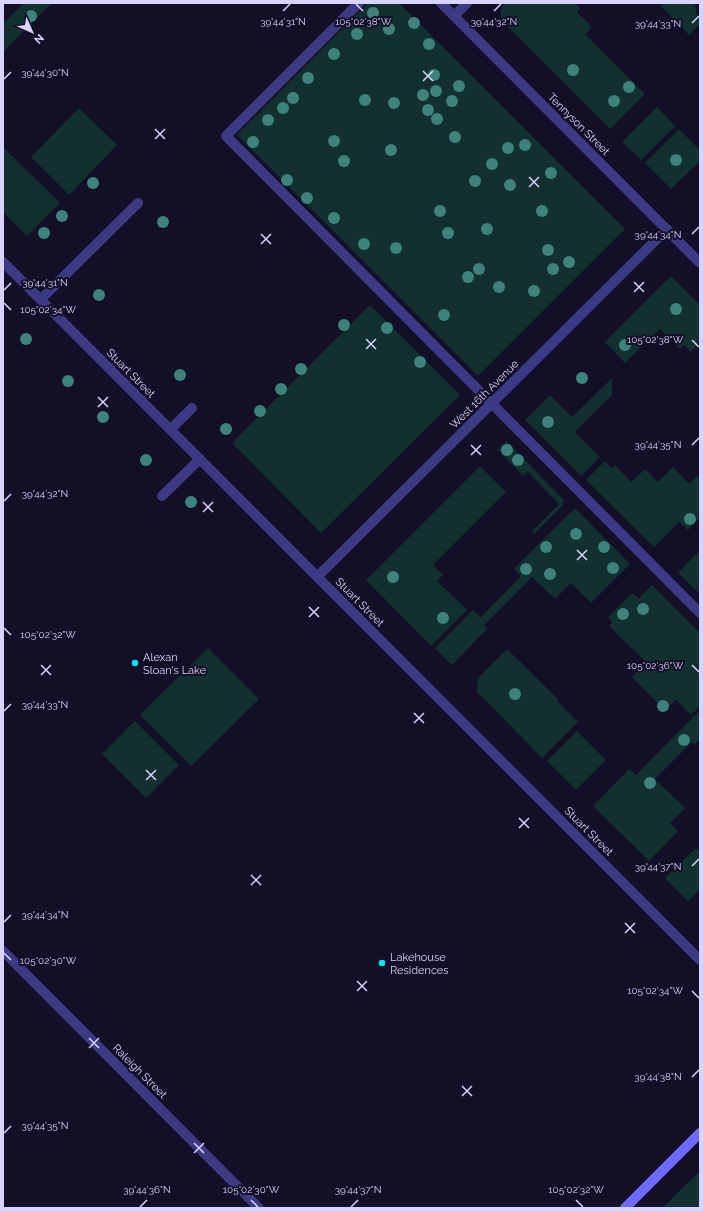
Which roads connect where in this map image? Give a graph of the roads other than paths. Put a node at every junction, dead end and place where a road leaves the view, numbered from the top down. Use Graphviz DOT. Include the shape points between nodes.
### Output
graph roads {
  1 [pos="359,3"];
  2 [pos="441,3"];
  3 [pos="467,3"];
  4 [pos="454,16"];
  5 [pos="138,203"];
  6 [pos="667,229"];
  7 [pos="3,262"];
  8 [pos="700,262"];
  9 [pos="41,299"];
  10 [pos="492,403"];
  11 [pos="192,408"];
  12 [pos="171,429"];
  13 [pos="200,459"];
  14 [pos="162,496"];
  15 [pos="318,576"];
  16 [pos="700,613"];
  17 [pos="3,951"];
  18 [pos="700,960"];
  19 [pos="700,1133"];
  20 [pos="260,1208"];
  21 [pos="625,1208"];
  1 -- 10 [label="street" via="226,136"];
  2 -- 4 [label="street, Tennyson Street"];
  3 -- 4 [label="street"];
  4 -- 6 [label="street, Tennyson Street"];
  5 -- 9 [label="street"];
  6 -- 8 [label="street, Tennyson Street"];
  6 -- 10 [label="street, West 16th Avenue"];
  7 -- 9 [label="street, Stuart Street"];
  9 -- 12 [label="street, Stuart Street"];
  10 -- 15 [label="street, West 16th Avenue"];
  10 -- 16 [label="street"];
  11 -- 12 [label="street"];
  12 -- 13 [label="street, Stuart Street"];
  13 -- 14 [label="street"];
  13 -- 15 [label="street, Stuart Street"];
  15 -- 18 [label="street, Stuart Street"];
  17 -- 20 [label="street, Raleigh Street"];
  19 -- 21 [label="street"];
}
